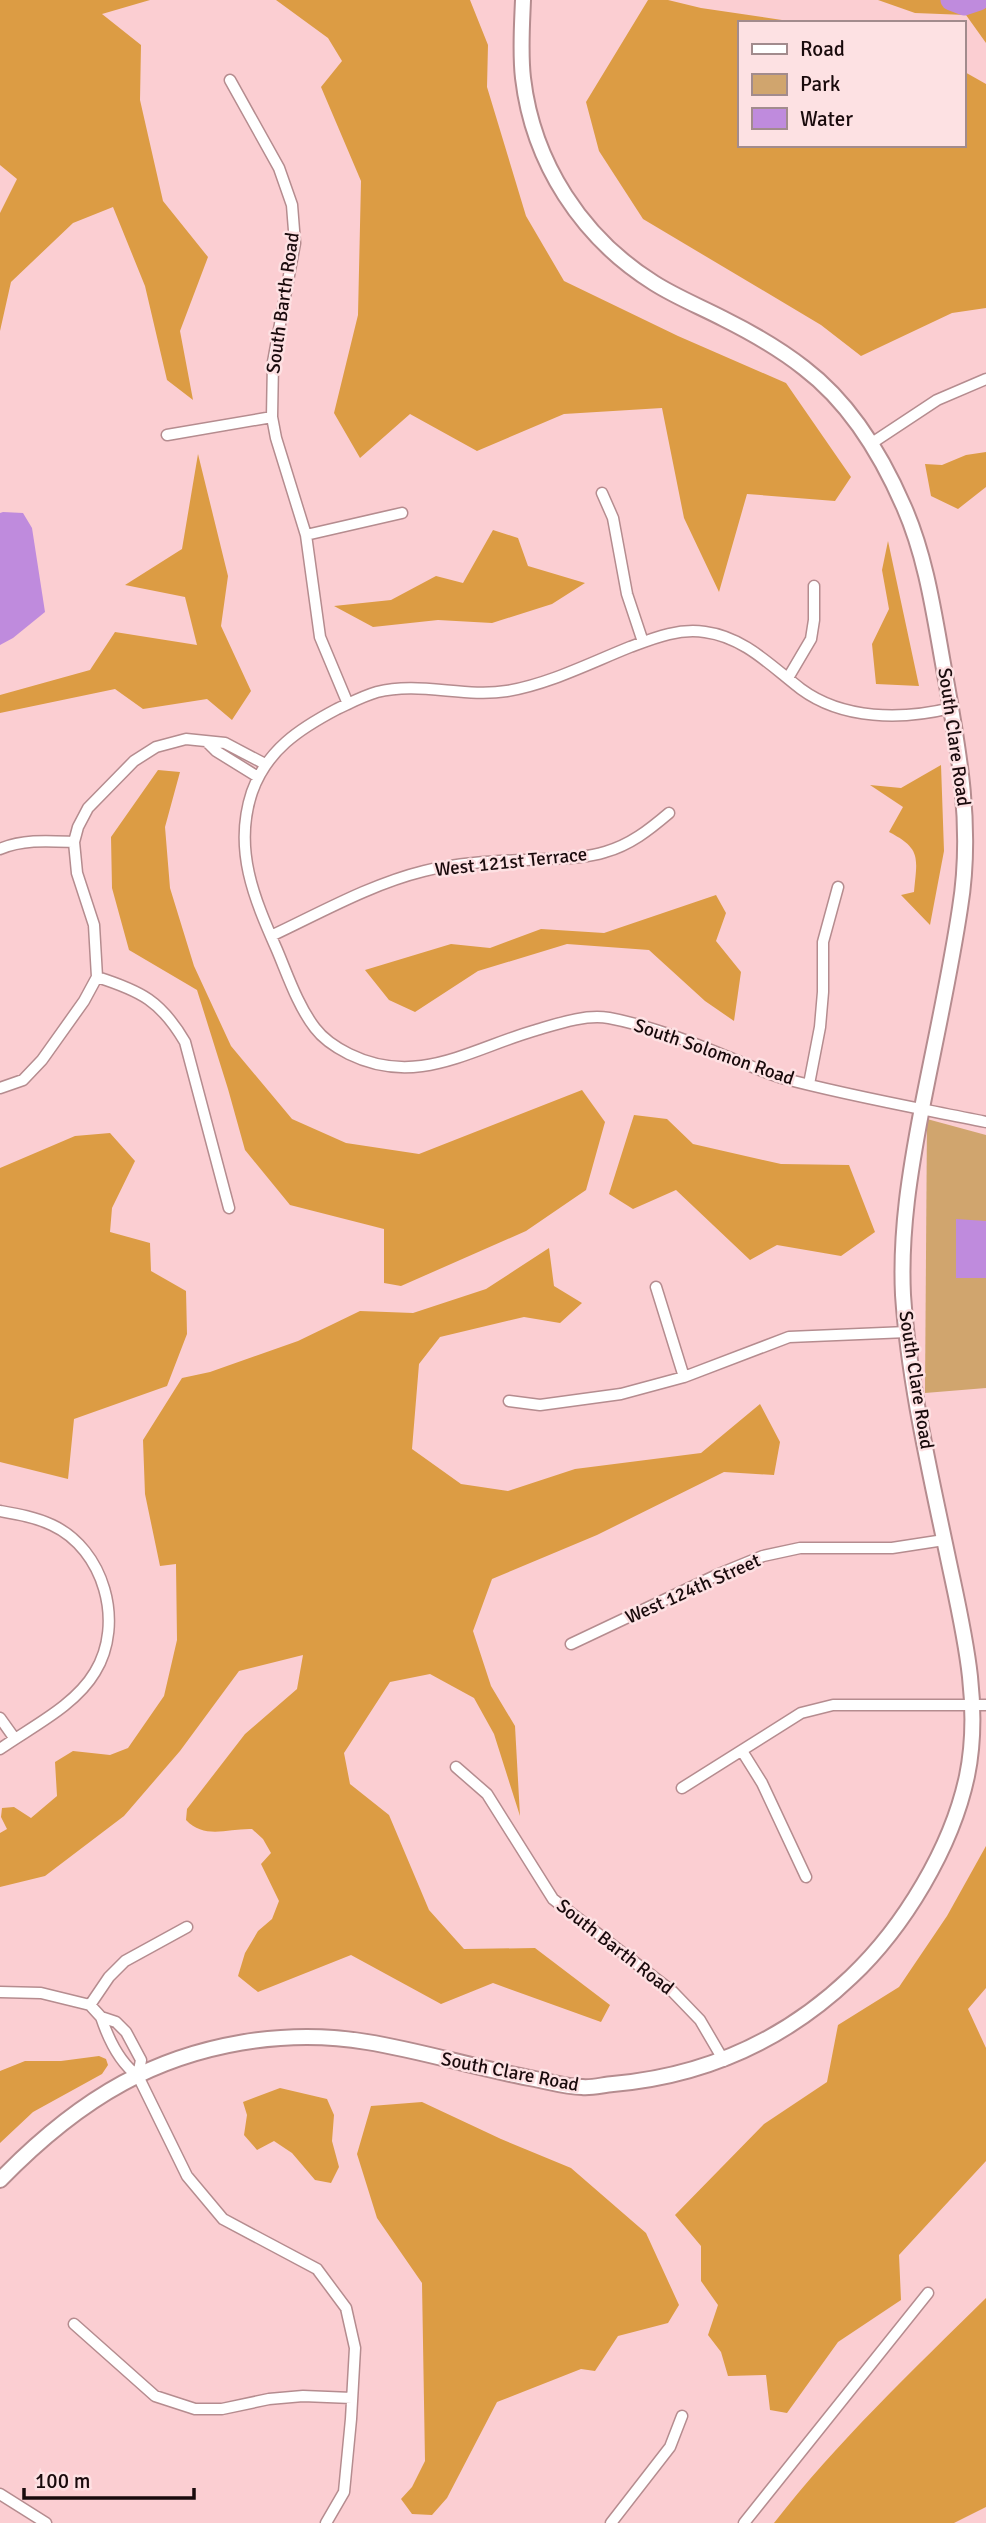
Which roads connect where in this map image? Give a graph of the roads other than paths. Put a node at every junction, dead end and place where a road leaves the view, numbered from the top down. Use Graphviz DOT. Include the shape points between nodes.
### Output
graph roads {
  1 [pos="523,0"];
  2 [pos="230,80"];
  3 [pos="986,379"];
  4 [pos="272,417"];
  5 [pos="167,435"];
  6 [pos="872,443"];
  7 [pos="602,493"];
  8 [pos="402,513"];
  9 [pos="306,535"];
  10 [pos="814,586"];
  11 [pos="643,642"];
  12 [pos="788,678"];
  13 [pos="348,704"];
  14 [pos="951,708"];
  15 [pos="207,742"];
  16 [pos="265,764"];
  17 [pos="258,777"];
  18 [pos="669,813"];
  19 [pos="74,842"];
  20 [pos="0,849"];
  21 [pos="838,887"];
  22 [pos="271,936"];
  23 [pos="97,977"];
  24 [pos="809,1084"];
  25 [pos="0,1088"];
  26 [pos="922,1108"];
  27 [pos="986,1122"];
  28 [pos="229,1208"];
  29 [pos="656,1287"];
  30 [pos="907,1332"];
  31 [pos="684,1377"];
  32 [pos="509,1401"];
  33 [pos="0,1511"];
  34 [pos="944,1540"];
  35 [pos="571,1644"];
  36 [pos="979,1705"];
  37 [pos="0,1718"];
  38 [pos="15,1739"];
  39 [pos="0,1749"];
  40 [pos="742,1751"];
  41 [pos="456,1767"];
  42 [pos="682,1788"];
  43 [pos="806,1877"];
  44 [pos="187,1927"];
  45 [pos="0,1993"];
  46 [pos="90,2005"];
  47 [pos="101,2017"];
  48 [pos="724,2061"];
  49 [pos="138,2076"];
  50 [pos="0,2180"];
  51 [pos="928,2293"];
  52 [pos="74,2324"];
  53 [pos="352,2399"];
  54 [pos="682,2416"];
  55 [pos="0,2494"];
  56 [pos="46,2523"];
  57 [pos="326,2523"];
  58 [pos="611,2523"];
  59 [pos="744,2523"];
  1 -- 6 [label="street, South Clare Road" via="523,77 534,128 552,174 579,216 613,253 653,283 748,331 802,366"];
  2 -- 4 [label="street, South Barth Road" via="279,168 292,205 295,243 273,362"];
  3 -- 6 [label="street" via="937,400"];
  4 -- 5 [label="street"];
  4 -- 9 [label="street, South Barth Road"];
  6 -- 14 [label="street, South Clare Road" via="908,514 919,547"];
  7 -- 11 [label="street" via="613,518 627,594"];
  8 -- 9 [label="street"];
  9 -- 13 [label="street, South Barth Road" via="320,638"];
  10 -- 12 [label="street" via="811,639"];
  11 -- 12 [label="street, South Solomon Road" via="670,633 707,632 752,650"];
  11 -- 13 [label="street, South Solomon Road" via="530,686 505,691 397,688"];
  12 -- 14 [label="street, South Solomon Road" via="824,703 843,710 874,715"];
  13 -- 16 [label="street, South Solomon Road" via="288,738"];
  14 -- 26 [label="street, South Clare Road" via="963,783 965,866"];
  15 -- 16 [label="street" via="225,743"];
  15 -- 17 [label="street"];
  15 -- 19 [label="street" via="186,739 166,744 134,761 89,807"];
  16 -- 17 [label="street, South Solomon Road"];
  17 -- 22 [label="street, South Solomon Road" via="246,817 244,856 254,899"];
  18 -- 22 [label="street, West 121st Terrace" via="637,838 604,852 424,870"];
  19 -- 20 [label="street" via="12,843"];
  19 -- 23 [label="street" via="77,873 94,925"];
  21 -- 24 [label="street" via="823,942 821,1015"];
  22 -- 24 [label="street, South Solomon Road" via="316,1030 336,1048 366,1062 404,1069 439,1064 573,1019 604,1017"];
  23 -- 25 [label="street" via="42,1060 23,1080"];
  23 -- 28 [label="street" via="134,989 151,1001 171,1019 185,1042"];
  24 -- 26 [label="street, South Solomon Road"];
  26 -- 27 [label="street, South Solomon Road"];
  26 -- 30 [label="street, South Clare Road" via="903,1230"];
  29 -- 31 [label="street"];
  30 -- 31 [label="street" via="789,1337"];
  30 -- 34 [label="street, South Clare Road"];
  31 -- 32 [label="street" via="565,1404"];
  33 -- 38 [label="street" via="53,1525 68,1535 99,1575 109,1611 106,1642 95,1672 65,1704"];
  34 -- 35 [label="street, West 124th Street" via="892,1548 800,1548 763,1556"];
  34 -- 36 [label="street, South Clare Road"];
  36 -- 40 [label="street" via="833,1705 801,1713"];
  36 -- 48 [label="street, South Clare Road" via="967,1779 943,1850 896,1927 851,1978 786,2029"];
  37 -- 38 [label="street"];
  38 -- 39 [label="street"];
  40 -- 42 [label="street"];
  40 -- 43 [label="street"];
  41 -- 48 [label="street, South Barth Road" via="486,1794 553,1899 673,1992 700,2020"];
  44 -- 46 [label="street" via="125,1961"];
  45 -- 46 [label="street" via="41,1993"];
  46 -- 47 [label="street"];
  47 -- 49 [label="street" via="127,2068"];
  47 -- 49 [label="street" via="126,2032 141,2060"];
  48 -- 49 [label="street, South Clare Road" via="653,2081 580,2087 365,2041 296,2037 223,2047"];
  49 -- 50 [label="street, South Clare Road" via="76,2113"];
  49 -- 53 [label="street" via="187,2176 223,2220 317,2269 346,2308 355,2348"];
  51 -- 59 [label="street"];
  52 -- 53 [label="street" via="155,2396 195,2409 303,2396"];
  53 -- 57 [label="street" via="344,2492"];
  54 -- 58 [label="street" via="670,2447"];
  55 -- 56 [label="street"];
}
